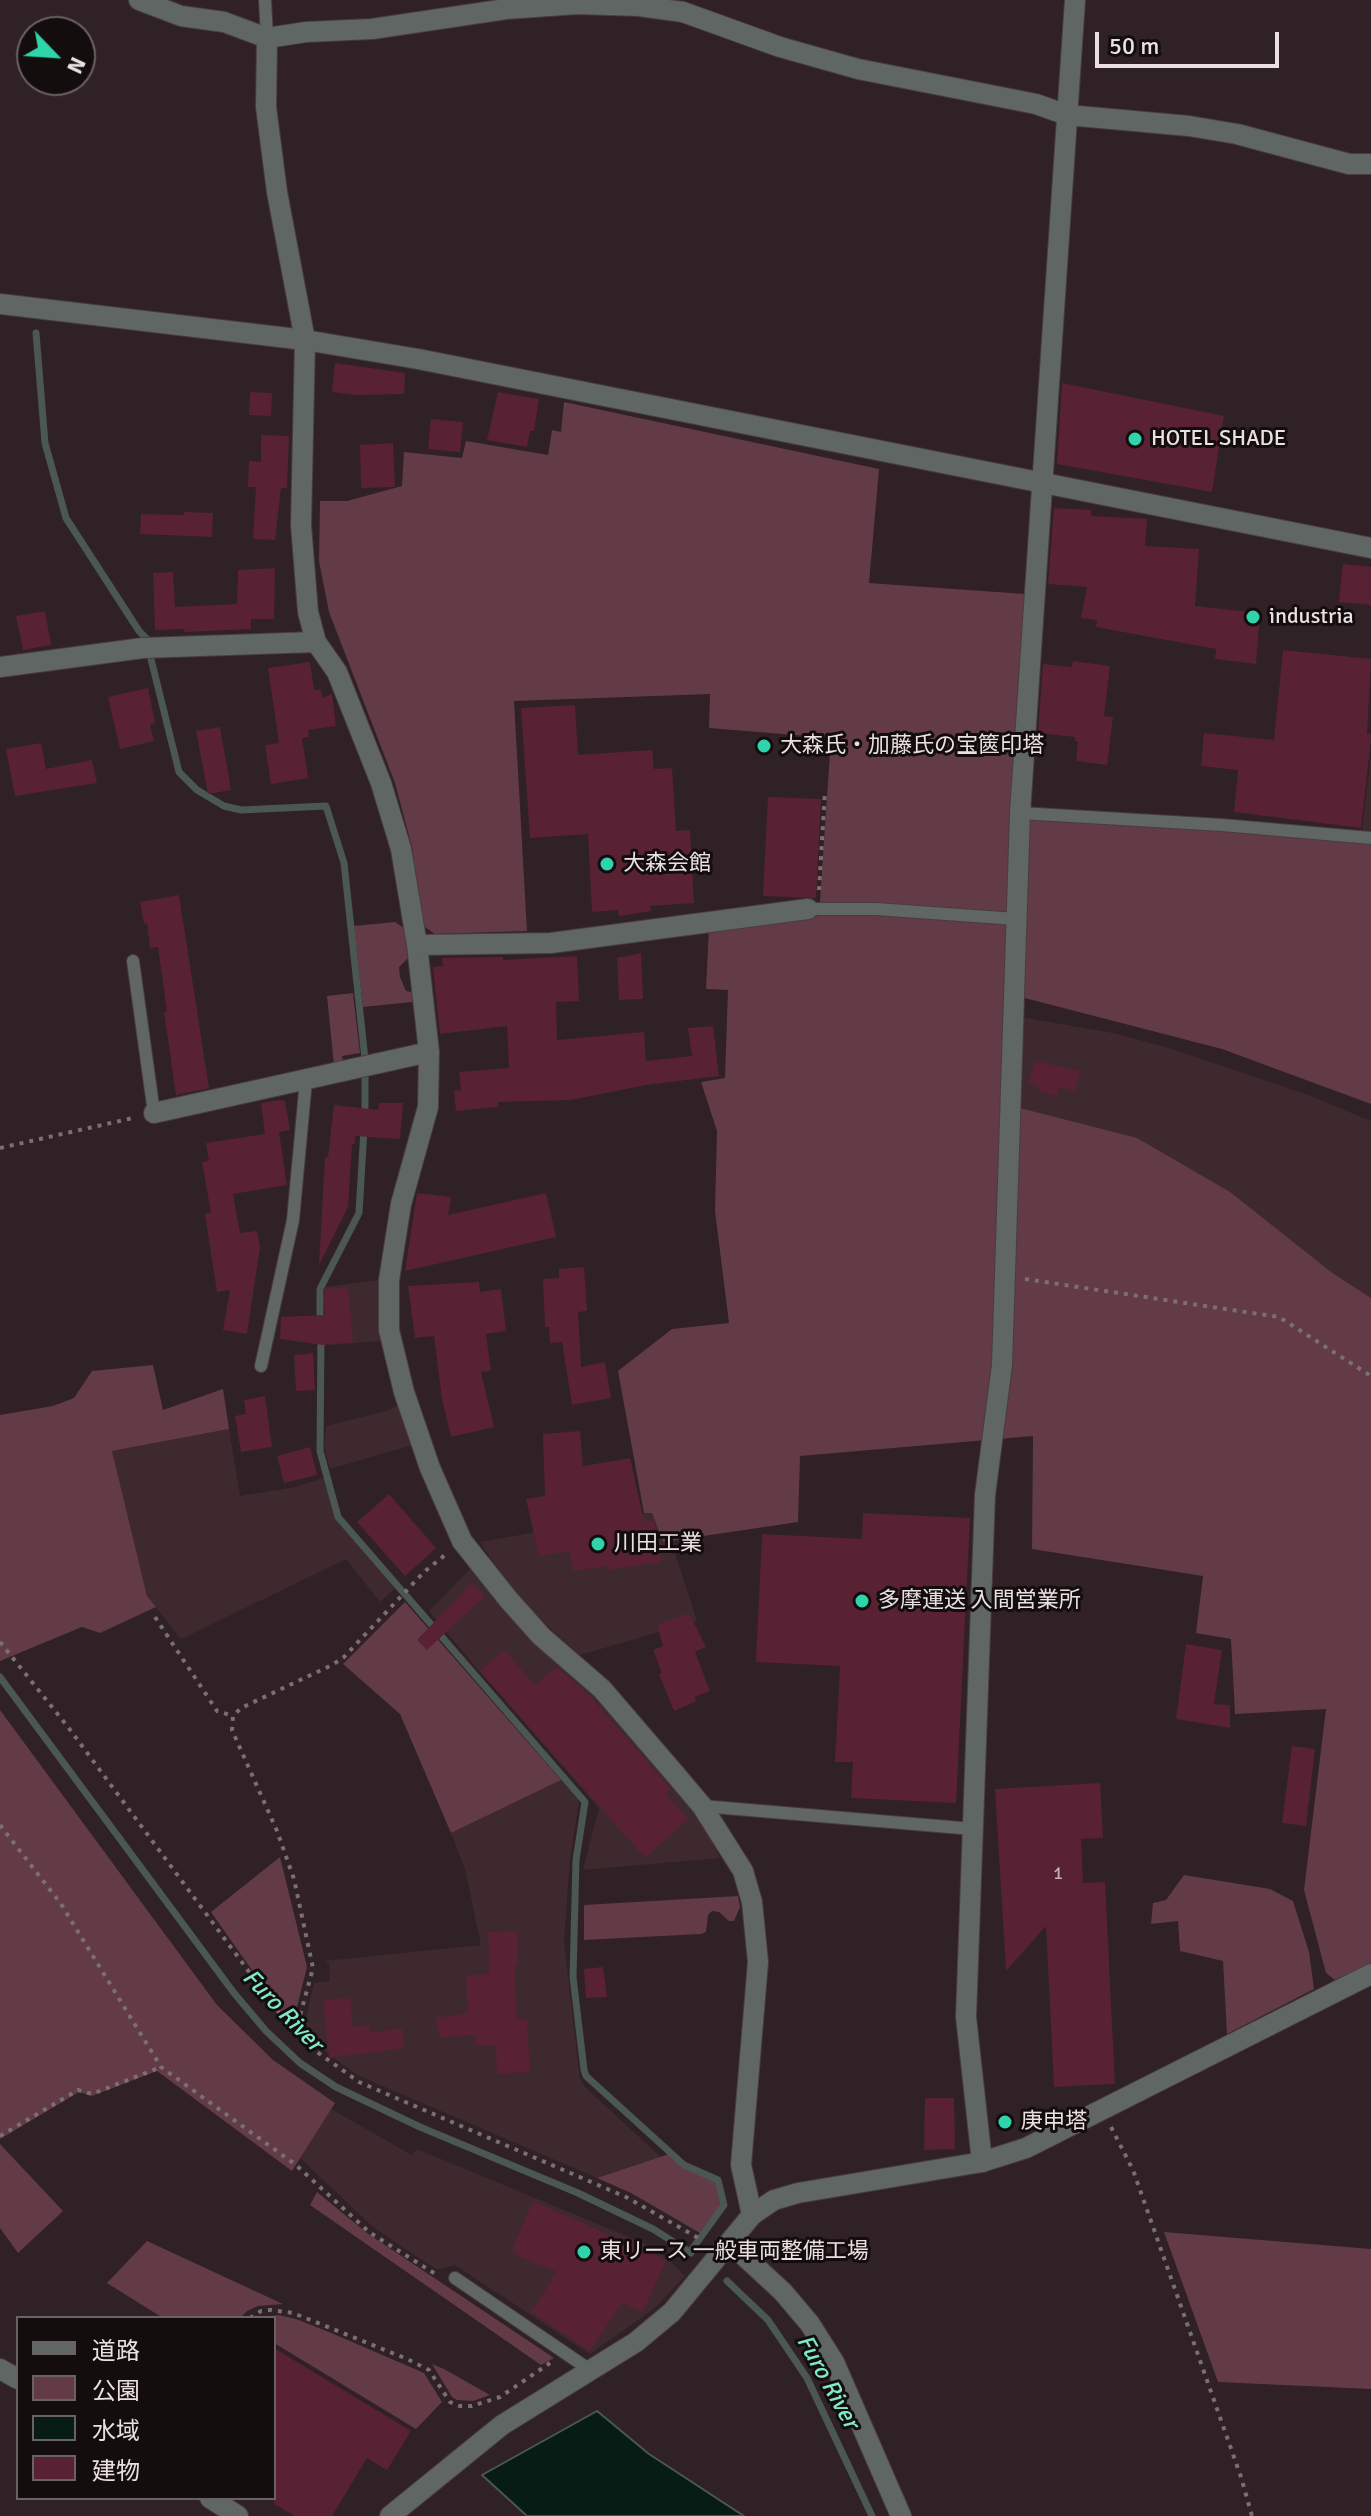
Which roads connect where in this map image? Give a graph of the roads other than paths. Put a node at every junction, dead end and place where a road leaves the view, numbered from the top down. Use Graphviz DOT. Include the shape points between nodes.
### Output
graph roads {
  1 [pos="139,0"];
  2 [pos="265,0"];
  3 [pos="1075,0"];
  4 [pos="697,8"];
  5 [pos="267,38"];
  6 [pos="1067,115"];
  7 [pos="1371,164"];
  8 [pos="0,304"];
  9 [pos="305,340"];
  10 [pos="1042,484"];
  11 [pos="1371,548"];
  12 [pos="316,642"];
  13 [pos="0,667"];
  14 [pos="1020,813"];
  15 [pos="1371,838"];
  16 [pos="813,909"];
  17 [pos="1016,919"];
  18 [pos="417,945"];
  19 [pos="133,961"];
  20 [pos="429,1052"];
  21 [pos="306,1080"];
  22 [pos="154,1113"];
  23 [pos="261,1366"];
  24 [pos="702,1806"];
  25 [pos="973,1829"];
  26 [pos="1371,1974"];
  27 [pos="982,2162"];
  28 [pos="752,2215"];
  29 [pos="731,2244"];
  30 [pos="455,2278"];
  31 [pos="590,2370"];
  32 [pos="213,2500"];
  33 [pos="238,2516"];
  34 [pos="390,2516"];
  35 [pos="901,2516"];
  1 -- 5 [label="street"];
  2 -- 5 [label="lane"];
  3 -- 6 [label="street"];
  4 -- 5 [label="street" via="577,4"];
  4 -- 6 [label="street" via="780,47"];
  5 -- 9 [label="street" via="266,107"];
  6 -- 7 [label="street" via="1225,132 1349,164"];
  6 -- 10 [label="street"];
  8 -- 9 [label="street"];
  9 -- 10 [label="street"];
  9 -- 12 [label="street" via="301,525 308,612"];
  10 -- 11 [label="street"];
  10 -- 14 [label="street"];
  12 -- 13 [label="street" via="143,648"];
  12 -- 18 [label="street" via="337,672 381,783 401,849"];
  14 -- 15 [label="lane"];
  14 -- 17 [label="street"];
  16 -- 17 [label="lane"];
  16 -- 18 [label="street" via="551,943"];
  17 -- 25 [label="street" via="1002,1365 985,1495"];
  18 -- 20 [label="street"];
  19 -- 22 [label="lane"];
  20 -- 21 [label="street"];
  20 -- 24 [label="street" via="428,1107 401,1204 389,1280 389,1330 430,1468 462,1541 508,1599 602,1689"];
  21 -- 22 [label="street"];
  21 -- 23 [label="lane" via="293,1220"];
  24 -- 25 [label="lane"];
  24 -- 28 [label="street" via="743,1871 753,1913 758,1962 741,2165"];
  25 -- 27 [label="street" via="966,2017"];
  26 -- 27 [label="street" via="1103,2111 1026,2148"];
  27 -- 28 [label="street" via="798,2193 774,2200"];
  28 -- 29 [label="street"];
  29 -- 31 [label="street" via="672,2312"];
  29 -- 35 [label="street" via="783,2292 834,2362"];
  30 -- 31 [label="lane"];
  31 -- 34 [label="street" via="502,2425"];
  32 -- 33 [label="street"];
}
